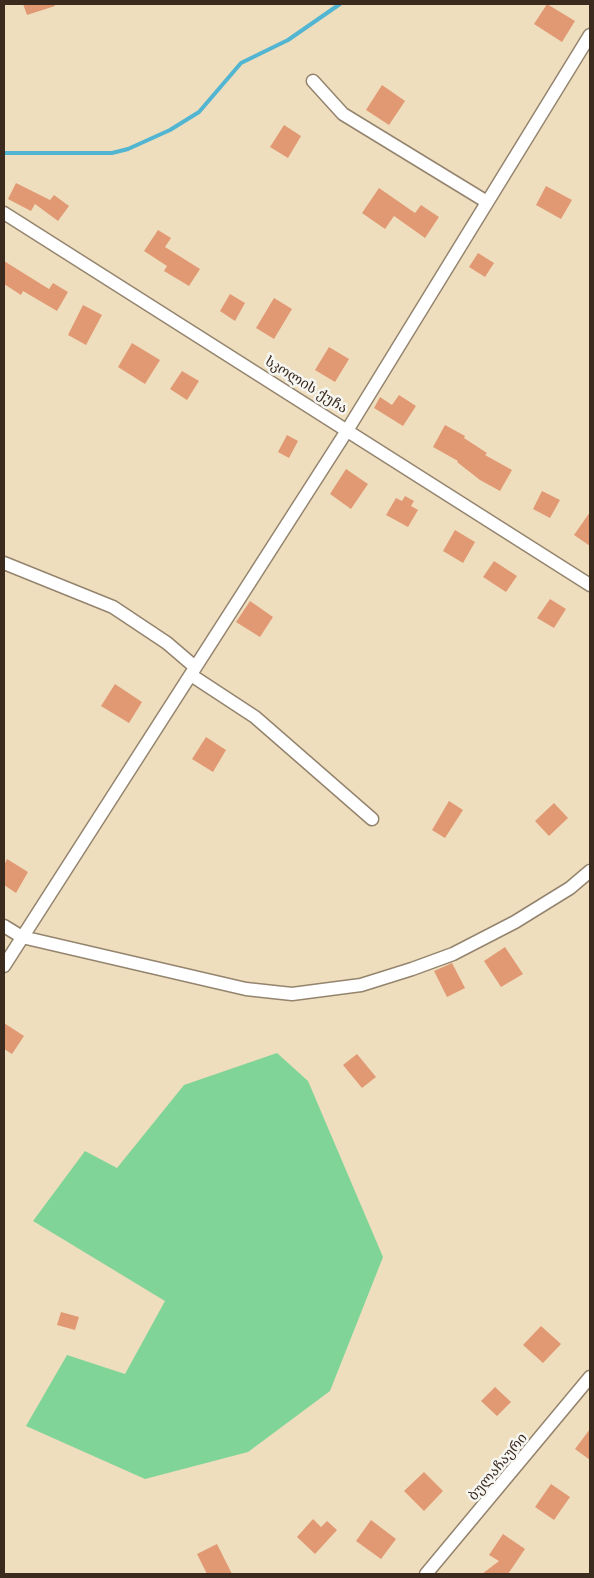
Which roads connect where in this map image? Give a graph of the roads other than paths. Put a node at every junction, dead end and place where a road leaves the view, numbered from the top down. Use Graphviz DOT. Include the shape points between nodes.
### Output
graph roads {
  1 [pos="590,35"];
  2 [pos="313,81"];
  3 [pos="487,202"];
  4 [pos="4,213"];
  5 [pos="348,429"];
  6 [pos="4,563"];
  7 [pos="590,585"];
  8 [pos="193,671"];
  9 [pos="372,819"];
  10 [pos="590,871"];
  11 [pos="4,926"];
  12 [pos="22,937"];
  13 [pos="4,966"];
  14 [pos="590,1377"];
  15 [pos="426,1574"];
  1 -- 3 [label="street"];
  2 -- 3 [label="street" via="343,114"];
  3 -- 5 [label="street"];
  4 -- 5 [label="street, სკოლის ქუჩა"];
  5 -- 7 [label="street, სკოლის ქუჩა"];
  5 -- 8 [label="street"];
  6 -- 8 [label="street" via="113,607 167,643"];
  8 -- 9 [label="street" via="255,717"];
  8 -- 12 [label="street"];
  10 -- 12 [label="street" via="570,888 515,922 453,954 361,985 292,994 246,989"];
  11 -- 12 [label="street"];
  12 -- 13 [label="street"];
  14 -- 15 [label="street, ბულაჩაური"];
}
